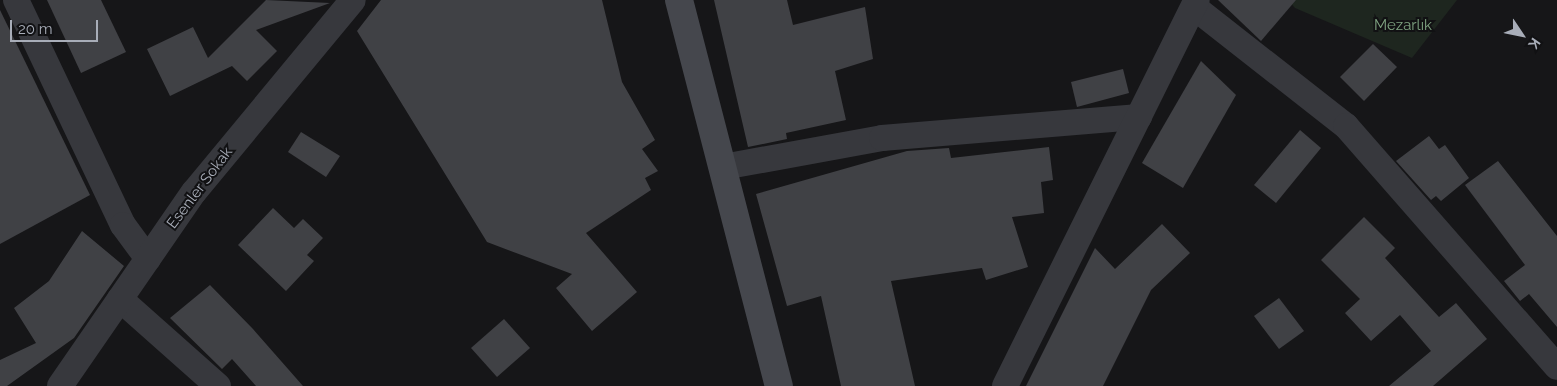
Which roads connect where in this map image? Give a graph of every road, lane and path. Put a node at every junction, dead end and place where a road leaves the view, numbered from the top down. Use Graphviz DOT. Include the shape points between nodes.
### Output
graph roads {
  1 [pos="16,0"];
  2 [pos="353,0"];
  3 [pos="679,0"];
  4 [pos="1195,4"];
  5 [pos="1139,117"];
  6 [pos="723,167"];
  7 [pos="148,259"];
  8 [pos="120,300"];
  9 [pos="1557,366"];
  10 [pos="60,386"];
  11 [pos="218,386"];
  12 [pos="779,386"];
  13 [pos="1005,386"];
  1 -- 7 [label="street" via="123,225"];
  2 -- 7 [label="street, Esenler Sokak" via="194,192"];
  3 -- 6 [label="main road"];
  4 -- 5 [label="street"];
  4 -- 9 [label="street" via="1346,126"];
  5 -- 6 [label="street" via="882,138"];
  5 -- 13 [label="street"];
  6 -- 12 [label="main road"];
  7 -- 8 [label="street, Esenler Sokak"];
  8 -- 10 [label="street, Esenler Sokak"];
  8 -- 11 [label="street"];
}
